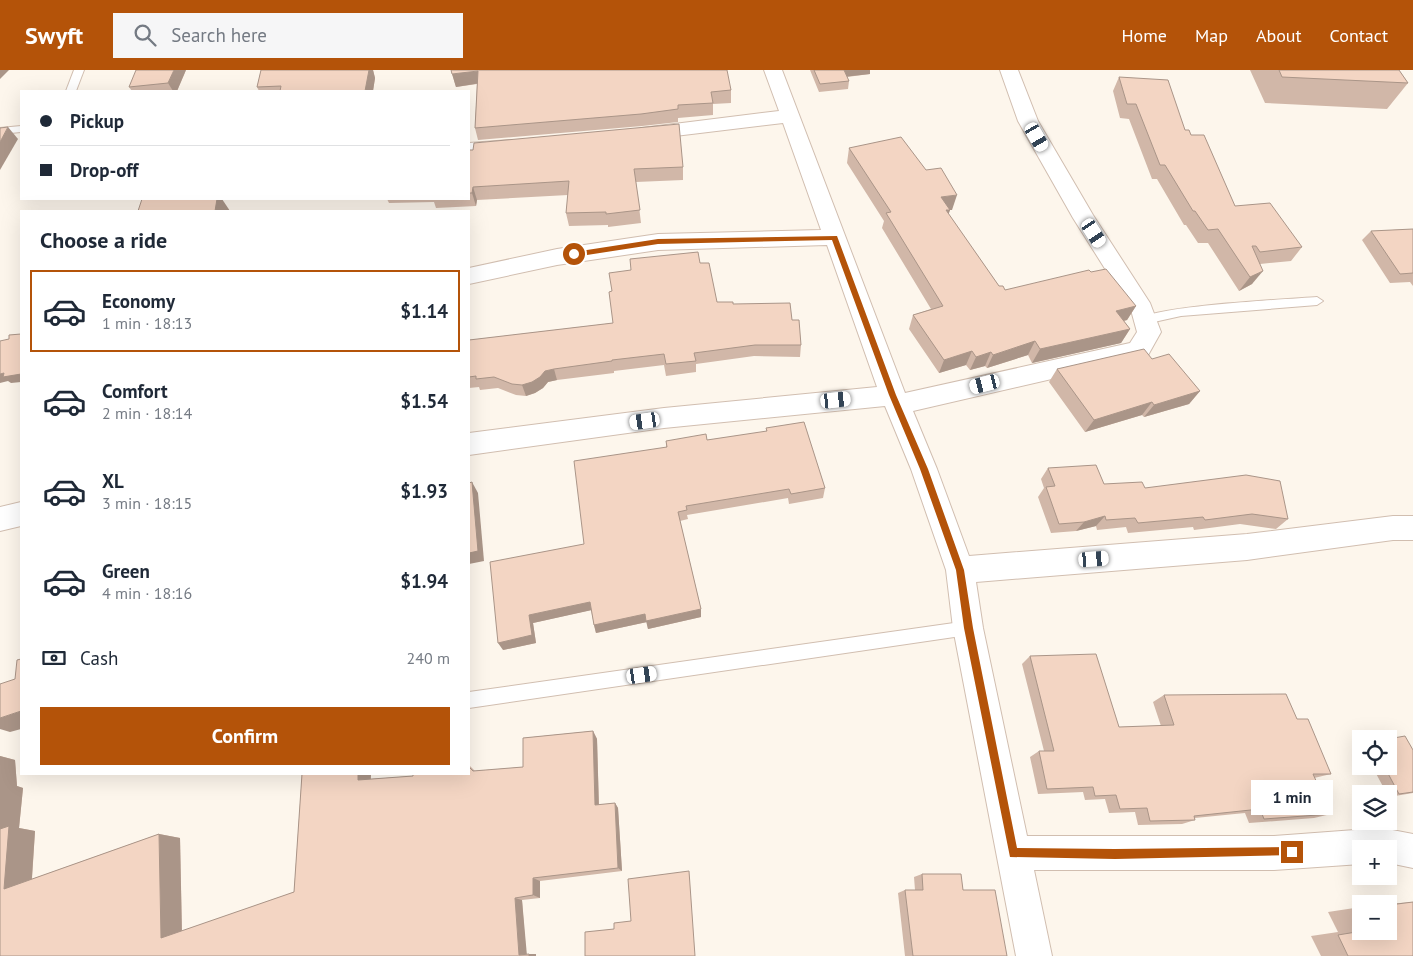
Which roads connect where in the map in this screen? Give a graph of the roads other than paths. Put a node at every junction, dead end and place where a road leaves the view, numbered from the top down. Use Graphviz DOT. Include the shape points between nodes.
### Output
graph roads {
  1 [pos="79,70"];
  2 [pos="773,70"];
  3 [pos="1009,70"];
  4 [pos="71,90"];
  5 [pos="790,116"];
  6 [pos="20,129"];
  7 [pos="0,131"];
  8 [pos="623,135"];
  9 [pos="526,144"];
  10 [pos="470,149"];
  11 [pos="834,237"];
  12 [pos="470,276"];
  13 [pos="1317,301"];
  14 [pos="1145,320"];
  15 [pos="895,400"];
  16 [pos="470,444"];
  17 [pos="20,514"];
  18 [pos="0,519"];
  19 [pos="1413,528"];
  20 [pos="960,570"];
  21 [pos="968,628"];
  22 [pos="470,700"];
  23 [pos="1413,851"];
  24 [pos="1013,853"];
  25 [pos="1034,956"];
  1 -- 4 [label="lane"];
  2 -- 5 [label="street"];
  3 -- 14 [label="street" via="1028,121 1142,309"];
  5 -- 8 [label="street"];
  5 -- 11 [label="street"];
  6 -- 7 [label="lane"];
  9 -- 10 [label="street"];
  11 -- 12 [label="street" via="658,242 557,257"];
  11 -- 15 [label="street"];
  13 -- 14 [label="lane" via="1181,312"];
  14 -- 15 [label="street" via="1149,332 1138,351"];
  15 -- 16 [label="street" via="664,418"];
  15 -- 20 [label="street"];
  17 -- 18 [label="street"];
  19 -- 20 [label="street" via="1247,547"];
  20 -- 21 [label="street"];
  21 -- 22 [label="lane"];
  21 -- 24 [label="street"];
  23 -- 24 [label="street" via="1382,845 1274,853"];
  24 -- 25 [label="street"];
}
